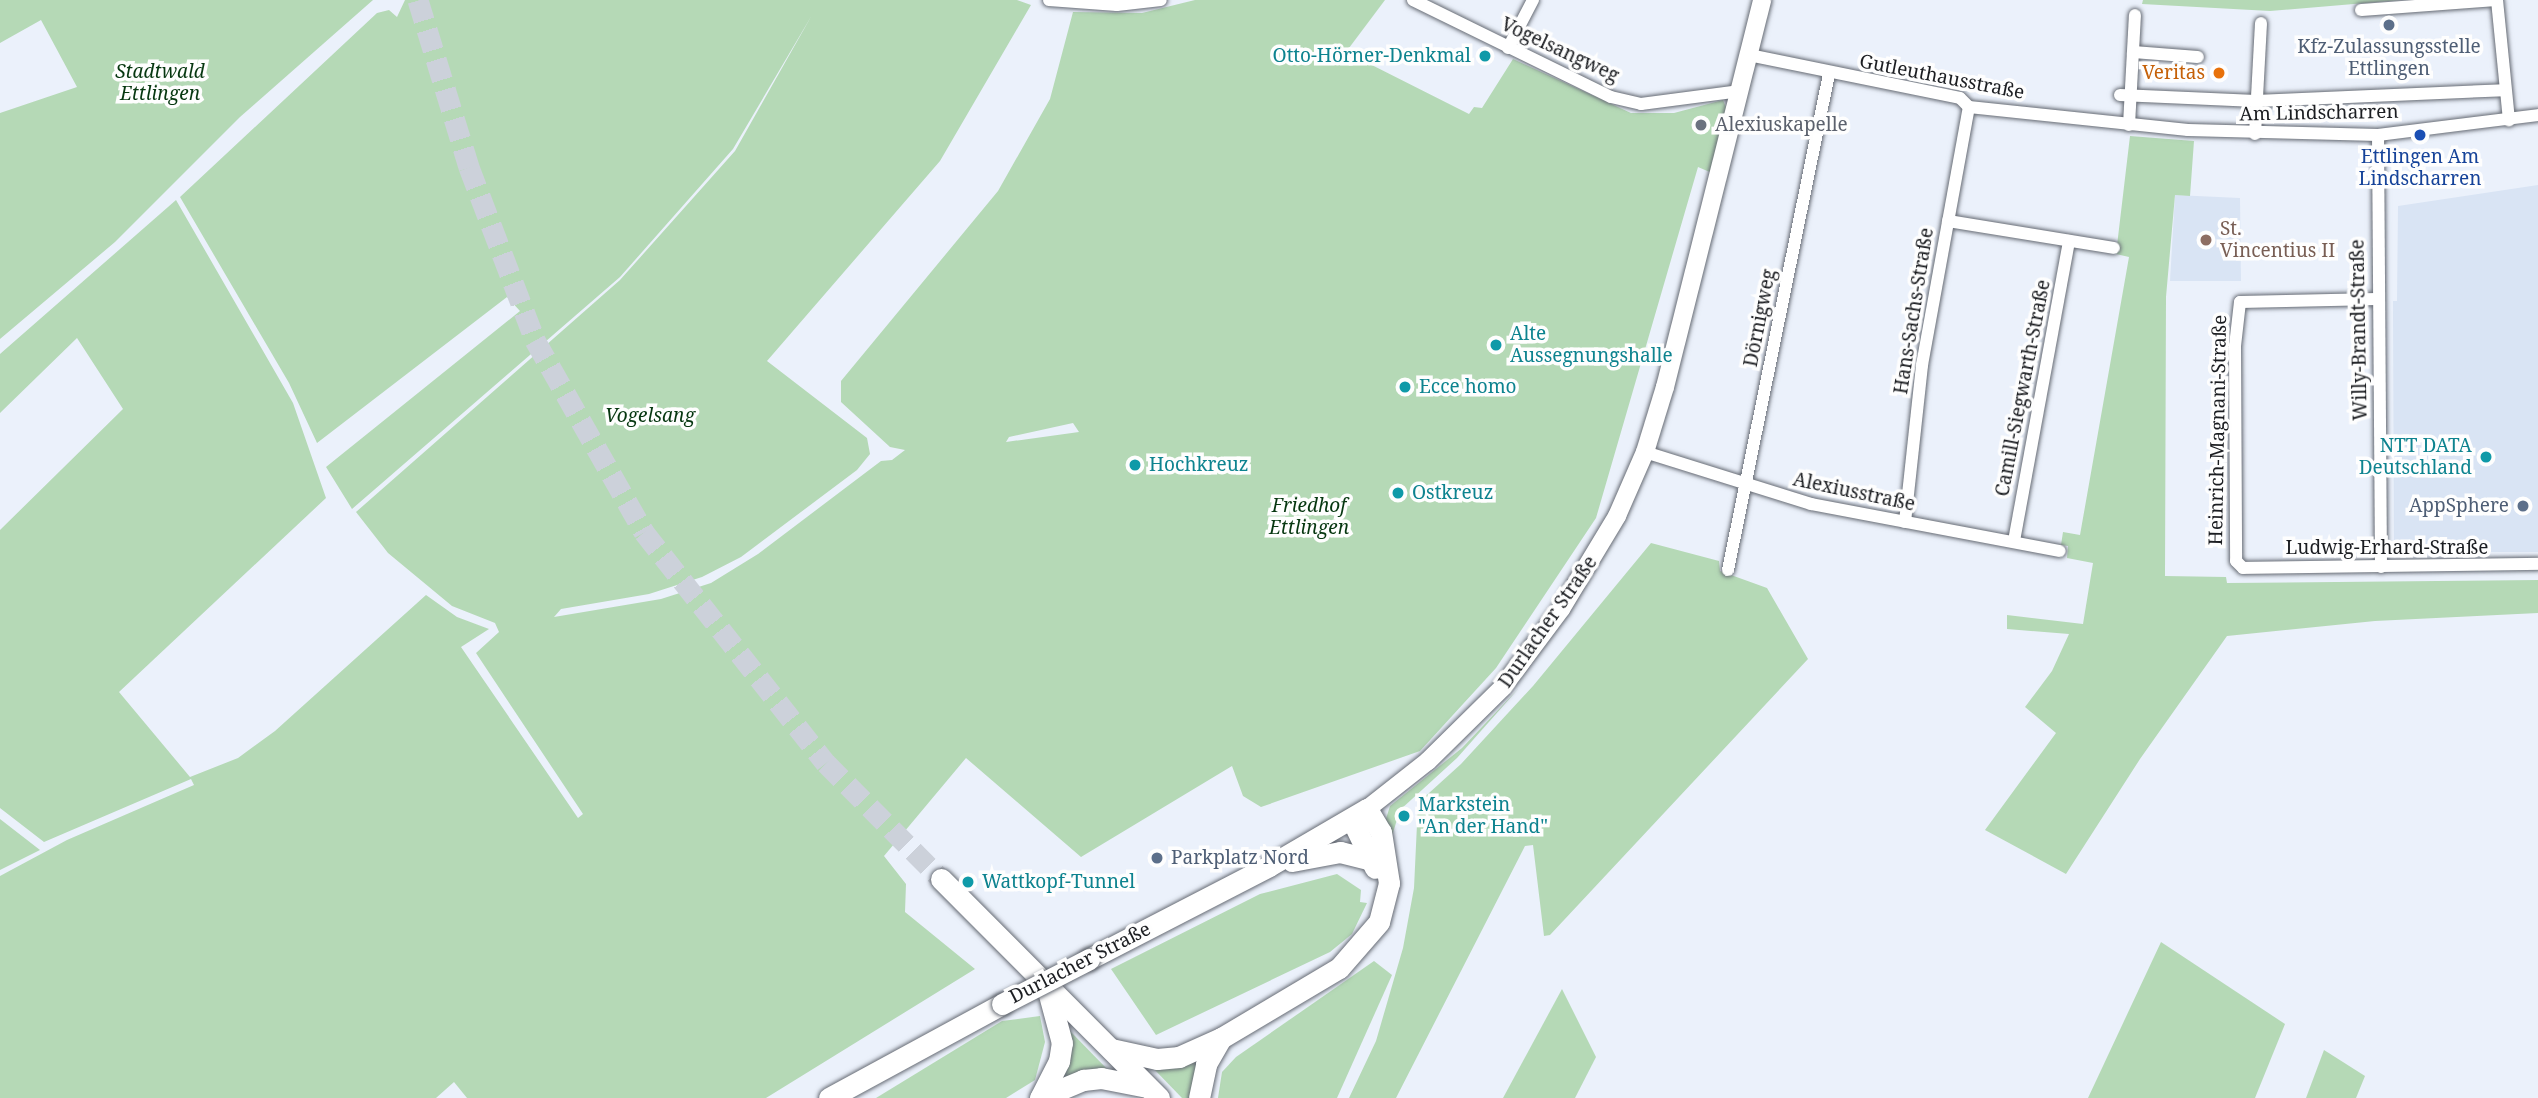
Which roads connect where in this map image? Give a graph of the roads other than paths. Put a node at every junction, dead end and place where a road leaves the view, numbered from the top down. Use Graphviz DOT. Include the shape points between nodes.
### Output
graph roads {
  1 [pos="1049,0"];
  2 [pos="1161,0"];
  3 [pos="1413,0"];
  4 [pos="1533,0"];
  5 [pos="1762,0"];
  6 [pos="2497,0"];
  7 [pos="1070,2"];
  8 [pos="2361,10"];
  9 [pos="2135,15"];
  10 [pos="2261,23"];
  11 [pos="1508,48"];
  12 [pos="2133,52"];
  13 [pos="1749,55"];
  14 [pos="2198,57"];
  15 [pos="1829,74"];
  16 [pos="2504,90"];
  17 [pos="1740,91"];
  18 [pos="2125,96"];
  19 [pos="2256,102"];
  20 [pos="1969,107"];
  21 [pos="2538,115"];
  22 [pos="2508,120"];
  23 [pos="2129,125"];
  24 [pos="2255,134"];
  25 [pos="2378,135"];
  26 [pos="1948,221"];
  27 [pos="2068,241"];
  28 [pos="2114,248"];
  29 [pos="2377,299"];
  30 [pos="1645,452"];
  31 [pos="1746,487"];
  32 [pos="1905,522"];
  33 [pos="2014,541"];
  34 [pos="2060,551"];
  35 [pos="2536,566"];
  36 [pos="2381,567"];
  37 [pos="2243,568"];
  38 [pos="1728,570"];
  39 [pos="1359,815"];
  40 [pos="1371,860"];
  41 [pos="1269,866"];
  42 [pos="941,878"];
  43 [pos="1384,902"];
  44 [pos="1045,983"];
  45 [pos="1221,1038"];
  46 [pos="1111,1049"];
  47 [pos="1154,1093"];
  48 [pos="828,1098"];
  49 [pos="1040,1098"];
  50 [pos="1199,1098"];
  1 -- 7 [label="street"];
  2 -- 7 [label="street"];
  3 -- 11 [label="street, Vogelsangweg"];
  4 -- 11 [label="street"];
  5 -- 13 [label="main road, Durlacher Straße"];
  6 -- 8 [label="street"];
  6 -- 16 [label="street"];
  9 -- 12 [label="street"];
  10 -- 19 [label="street"];
  11 -- 17 [label="street, Vogelsangweg" via="1611,97 1641,104"];
  12 -- 14 [label="street"];
  12 -- 18 [label="street"];
  13 -- 15 [label="street, Gutleuthausstraße"];
  13 -- 17 [label="main road, Durlacher Straße"];
  15 -- 20 [label="street, Gutleuthausstraße" via="1960,98"];
  15 -- 31 [label="street, Dörnigweg"];
  16 -- 19 [label="street"];
  16 -- 22 [label="street"];
  17 -- 30 [label="main road, Durlacher Straße"];
  18 -- 19 [label="street"];
  18 -- 23 [label="street"];
  19 -- 24 [label="street"];
  20 -- 23 [label="street, Gutleuthausstraße"];
  20 -- 26 [label="street, Hans-Sachs-Straße"];
  21 -- 22 [label="street, Am Lindscharren"];
  22 -- 25 [label="street, Am Lindscharren"];
  23 -- 24 [label="street, Am Lindscharren"];
  24 -- 25 [label="street, Am Lindscharren"];
  25 -- 29 [label="street, Willy-Brandt-Straße"];
  26 -- 27 [label="street"];
  26 -- 32 [label="street, Hans-Sachs-Straße" via="1922,365"];
  27 -- 28 [label="street"];
  27 -- 33 [label="street, Camill-Siegwarth-Straße"];
  29 -- 36 [label="street, Willy-Brandt-Straße"];
  29 -- 37 [label="street, Heinrich-Magnani-Straße" via="2240,302 2234,405 2236,561"];
  30 -- 31 [label="street, Alexiusstraße"];
  30 -- 39 [label="main road, Durlacher Straße" via="1587,570 1527,657 1471,721"];
  31 -- 32 [label="street, Alexiusstraße"];
  31 -- 38 [label="street, Dörnigweg"];
  32 -- 33 [label="street, Alexiusstraße"];
  33 -- 34 [label="street, Alexiusstraße"];
  35 -- 36 [label="street, Ludwig-Erhard-Straße"];
  36 -- 37 [label="street, Ludwig-Erhard-Straße"];
  39 -- 40 [label="main road"];
  39 -- 41 [label="main road, Durlacher Straße"];
  39 -- 43 [label="main road" via="1387,848 1390,883"];
  40 -- 41 [label="main road" via="1340,852"];
  40 -- 43 [label="main road"];
  41 -- 48 [label="main road, Durlacher Straße, bridge"];
  42 -- 44 [label="main road"];
  43 -- 45 [label="main road" via="1369,939 1339,968"];
  44 -- 46 [label="main road"];
  44 -- 49 [label="main road" via="1060,1020 1062,1042 1059,1061"];
  45 -- 46 [label="main road" via="1179,1057 1157,1059"];
  45 -- 50 [label="main road" via="1206,1064"];
  46 -- 47 [label="main road"];
  47 -- 49 [label="main road" via="1101,1078 1083,1080"];
}
